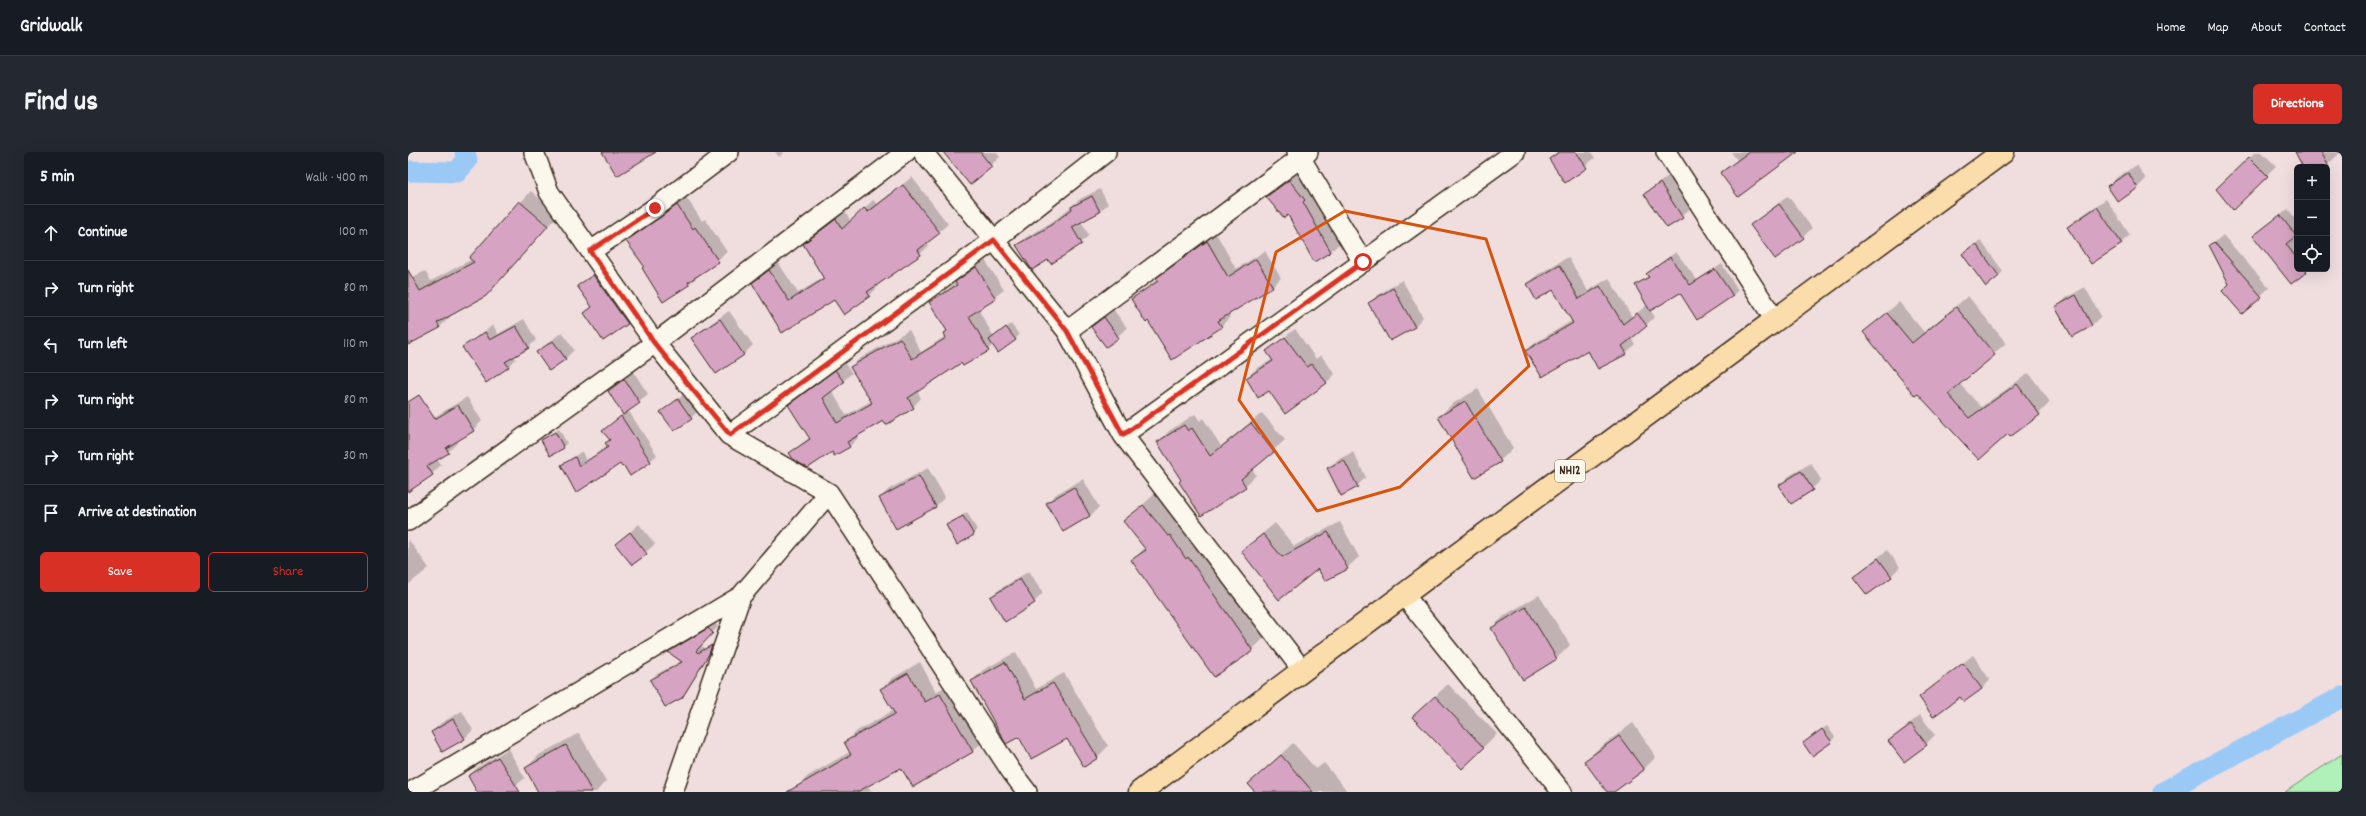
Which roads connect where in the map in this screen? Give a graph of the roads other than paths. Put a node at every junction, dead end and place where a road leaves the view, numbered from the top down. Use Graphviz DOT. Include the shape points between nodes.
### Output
graph roads {
  1 [pos="534,152"];
  2 [pos="729,152"];
  3 [pos="906,152"];
  4 [pos="923,152"];
  5 [pos="1106,152"];
  6 [pos="1515,152"];
  7 [pos="1666,152"];
  8 [pos="2003,152"];
  9 [pos="1302,154"];
  10 [pos="994,240"];
  11 [pos="590,251"];
  12 [pos="1363,262"];
  13 [pos="1775,320"];
  14 [pos="1067,331"];
  15 [pos="655,344"];
  16 [pos="730,435"];
  17 [pos="1123,435"];
  18 [pos="829,493"];
  19 [pos="408,520"];
  20 [pos="1404,595"];
  21 [pos="741,596"];
  22 [pos="1303,671"];
  23 [pos="411,792"];
  24 [pos="673,792"];
  25 [pos="1028,792"];
  26 [pos="1140,792"];
  27 [pos="1562,792"];
  1 -- 11 [label="street" via="549,192"];
  2 -- 11 [label="street" via="655,208"];
  3 -- 15 [label="street"];
  4 -- 10 [label="street"];
  5 -- 10 [label="street"];
  6 -- 12 [label="street"];
  7 -- 13 [label="street"];
  8 -- 13 [label="highway, NH12"];
  9 -- 12 [label="street"];
  9 -- 14 [label="street"];
  10 -- 14 [label="street"];
  10 -- 16 [label="street"];
  11 -- 15 [label="street"];
  12 -- 17 [label="street"];
  13 -- 20 [label="highway, NH12"];
  14 -- 17 [label="street"];
  15 -- 16 [label="street"];
  15 -- 19 [label="street"];
  16 -- 18 [label="street"];
  17 -- 22 [label="street"];
  18 -- 21 [label="street"];
  18 -- 25 [label="street" via="1011,772"];
  20 -- 22 [label="highway, NH12"];
  20 -- 27 [label="street"];
  21 -- 23 [label="street"];
  21 -- 24 [label="street"];
  22 -- 26 [label="highway, NH12"];
}
